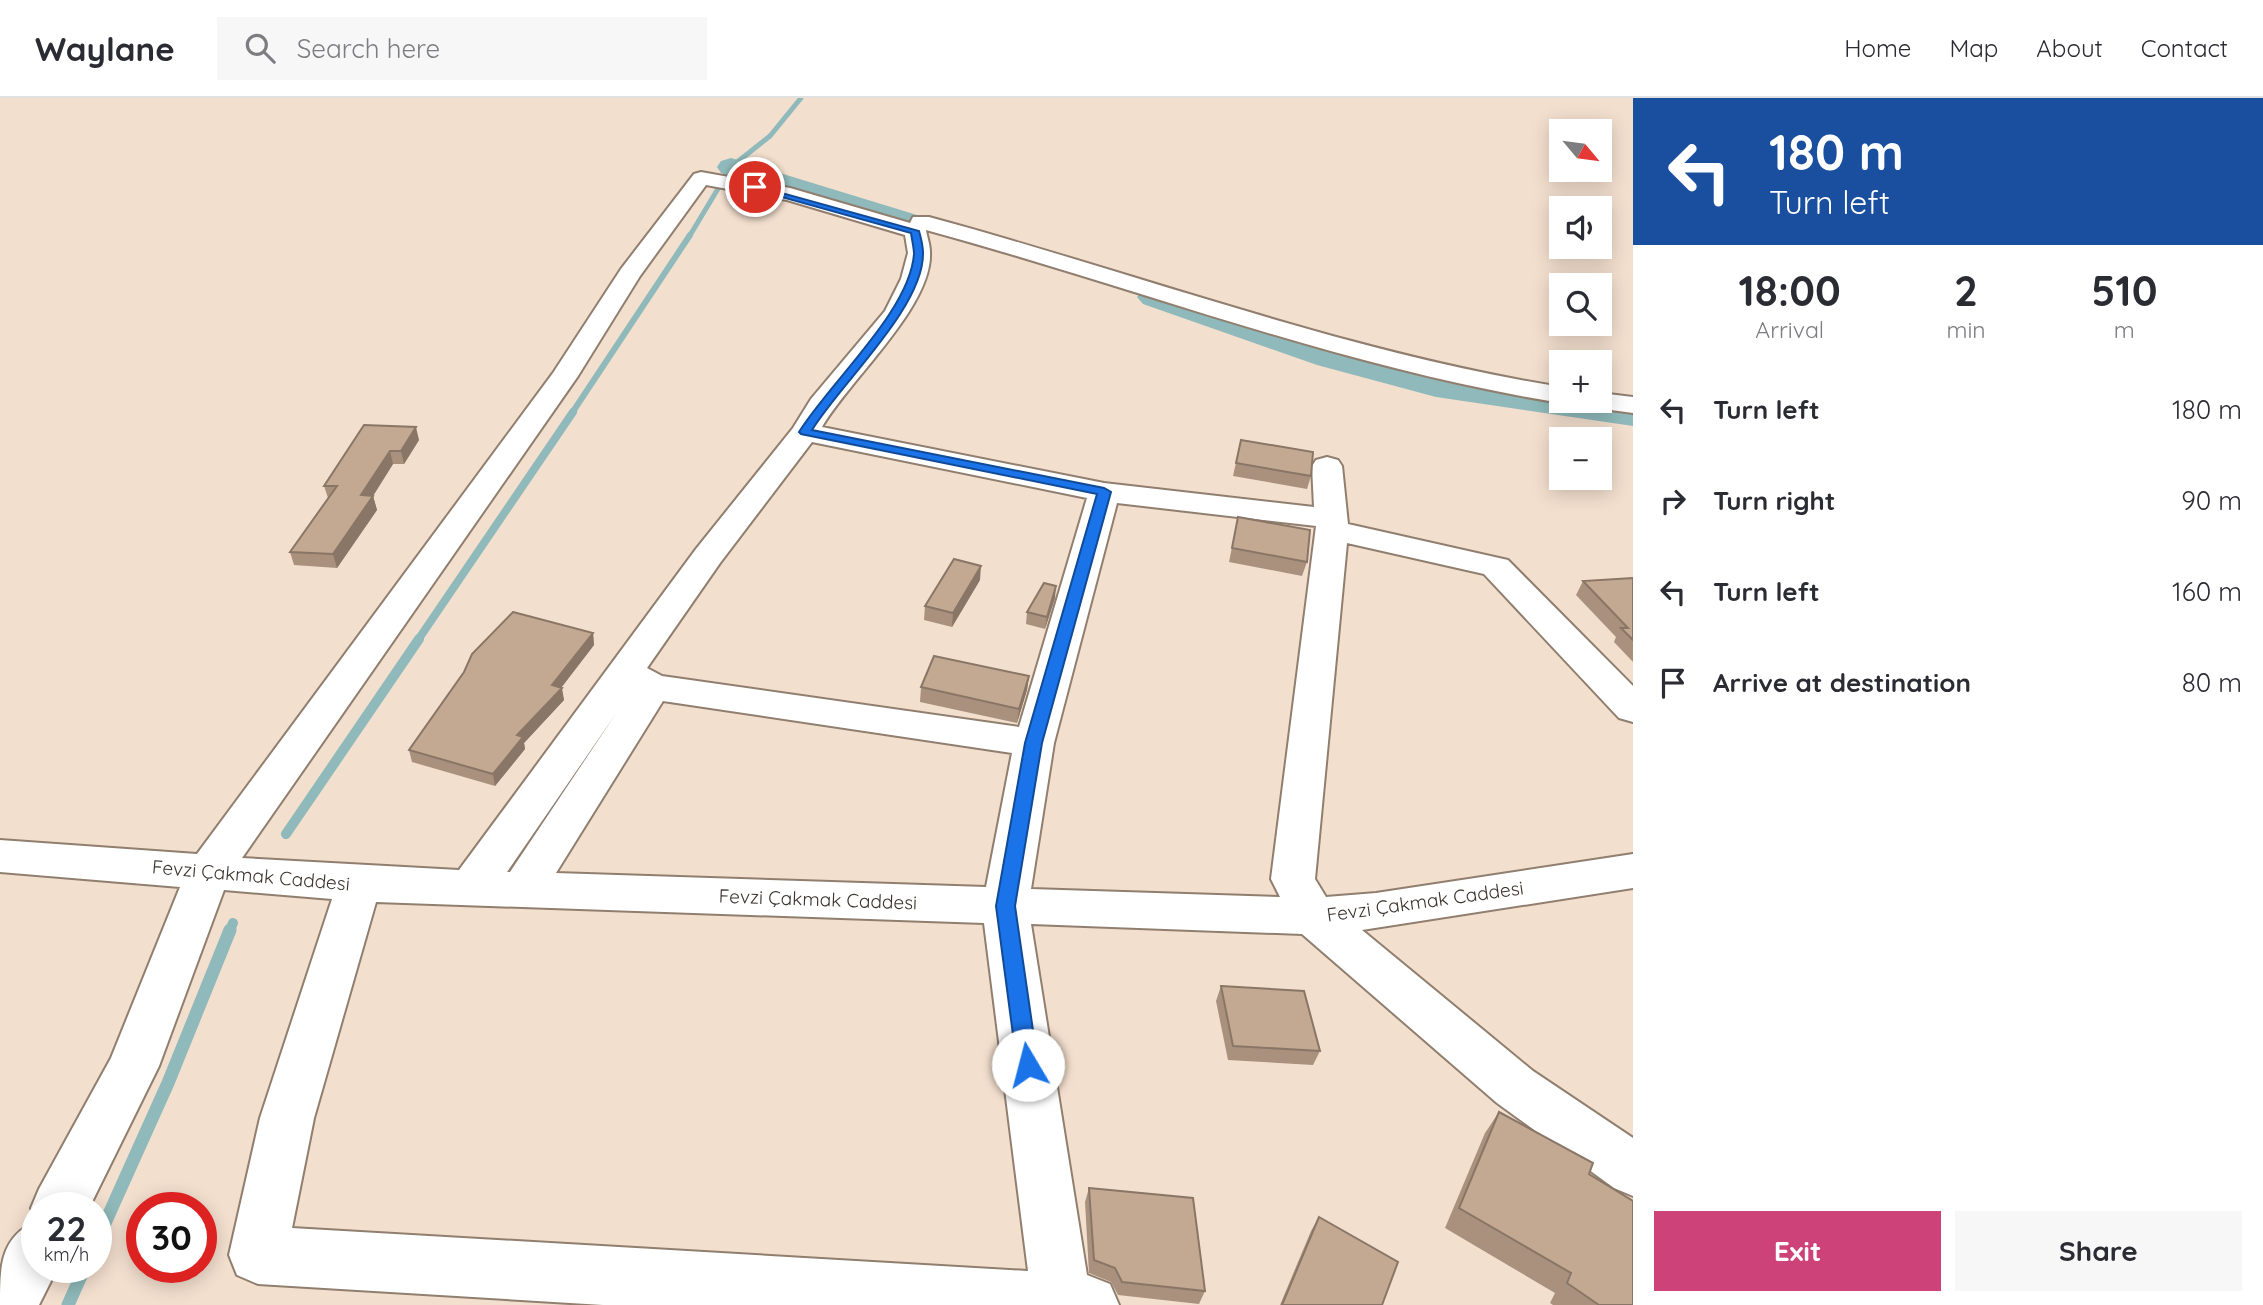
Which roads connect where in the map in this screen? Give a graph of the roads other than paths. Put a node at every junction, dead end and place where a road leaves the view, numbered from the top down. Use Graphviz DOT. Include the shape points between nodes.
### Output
graph roads {
  1 [pos="915,231"];
  2 [pos="1549,394"];
  3 [pos="1612,402"];
  4 [pos="1633,405"];
  5 [pos="805,432"];
  6 [pos="1327,466"];
  7 [pos="1104,492"];
  8 [pos="1331,524"];
  9 [pos="639,680"];
  10 [pos="1633,709"];
  11 [pos="1034,743"];
  12 [pos="0,856"];
  13 [pos="209,871"];
  14 [pos="1633,871"];
  15 [pos="359,884"];
  16 [pos="471,888"];
  17 [pos="523,888"];
  18 [pos="1005,906"];
  19 [pos="1314,916"];
  20 [pos="1633,1170"];
  21 [pos="67,1192"];
  22 [pos="21,1279"];
  23 [pos="1071,1304"];
  24 [pos="7,1305"];
  1 -- 2 [label="street" via="921,222 1053,258 1353,353 1485,385"];
  1 -- 5 [label="street" via="919,253 913,279 896,313 821,405"];
  1 -- 13 [label="street" via="790,194 701,178 629,274 565,376"];
  3 -- 4 [label="street"];
  5 -- 7 [label="street"];
  5 -- 9 [label="street" via="708,556"];
  6 -- 8 [label="street"];
  7 -- 8 [label="street"];
  7 -- 11 [label="street"];
  8 -- 10 [label="street" via="1496,567"];
  8 -- 19 [label="street" via="1293,879"];
  9 -- 11 [label="street"];
  9 -- 16 [label="street"];
  9 -- 17 [label="street"];
  11 -- 18 [label="street"];
  12 -- 13 [label="street, Fevzi Çakmak Caddesi"];
  13 -- 15 [label="street, Fevzi Çakmak Caddesi"];
  13 -- 21 [label="street" via="133,1066"];
  14 -- 19 [label="street, Fevzi Çakmak Caddesi" via="1376,911"];
  15 -- 16 [label="street, Fevzi Çakmak Caddesi"];
  15 -- 23 [label="street" via="287,1118 258,1255"];
  16 -- 17 [label="street, Fevzi Çakmak Caddesi"];
  17 -- 18 [label="street, Fevzi Çakmak Caddesi"];
  18 -- 19 [label="street, Fevzi Çakmak Caddesi"];
  18 -- 23 [label="street"];
  19 -- 20 [label="street" via="1515,1087"];
  22 -- 24 [label="street"];
}
